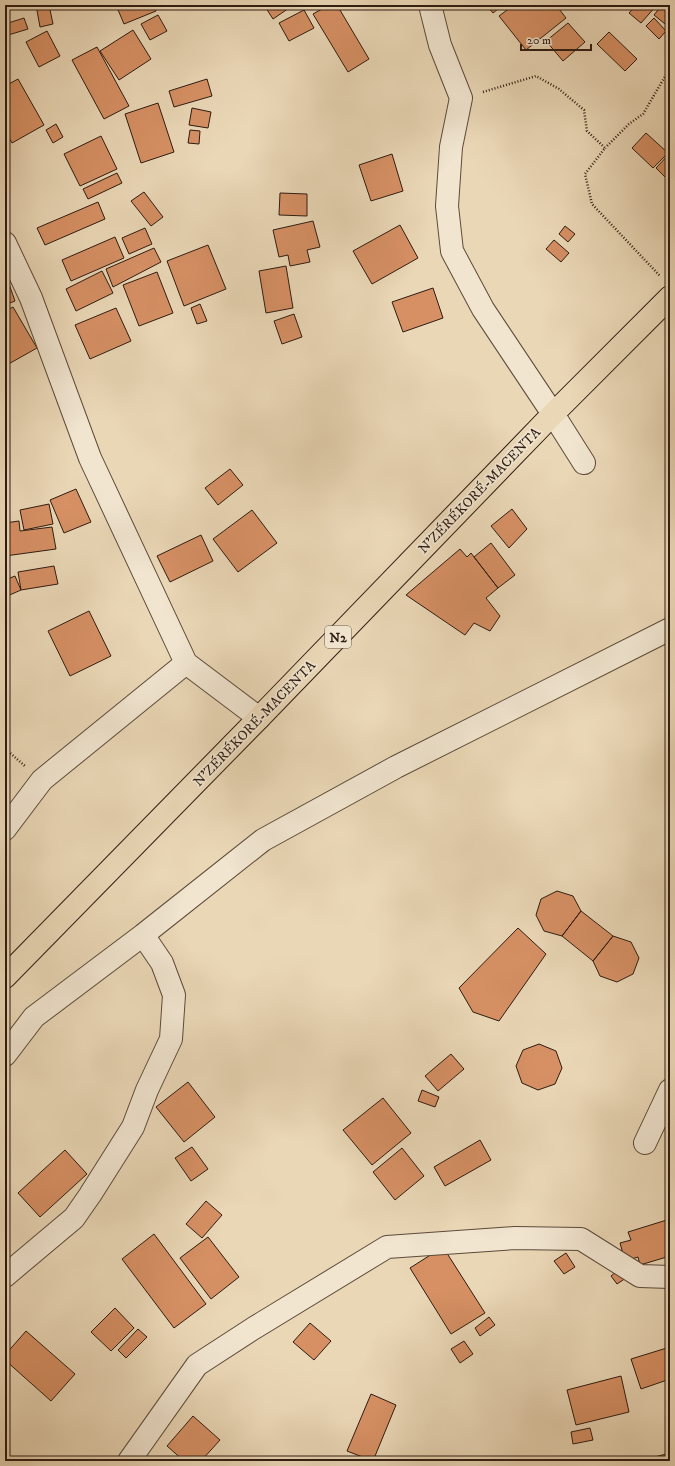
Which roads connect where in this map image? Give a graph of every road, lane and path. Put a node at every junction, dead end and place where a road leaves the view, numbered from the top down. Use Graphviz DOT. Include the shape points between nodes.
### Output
graph roads {
  1 [pos="430,5"];
  2 [pos="670,68"];
  3 [pos="461,98"];
  4 [pos="605,148"];
  5 [pos="5,243"];
  6 [pos="667,289"];
  7 [pos="553,414"];
  8 [pos="584,463"];
  9 [pos="670,629"];
  10 [pos="186,663"];
  11 [pos="259,718"];
  12 [pos="5,746"];
  13 [pos="42,780"];
  14 [pos="5,829"];
  15 [pos="143,935"];
  16 [pos="5,977"];
  17 [pos="5,1055"];
  18 [pos="670,1090"];
  19 [pos="645,1143"];
  20 [pos="5,1276"];
  21 [pos="670,1277"];
  22 [pos="129,1461"];
  1 -- 3 [label="street" via="440,45"];
  2 -- 4 [label="path" via="643,114"];
  3 -- 4 [label="path" via="536,76 559,89 584,110 587,132"];
  3 -- 7 [label="street" via="451,147 447,206 452,251 483,309"];
  4 -- 6 [label="path" via="585,174 592,204"];
  5 -- 10 [label="street" via="31,298 90,458"];
  6 -- 7 [label="highway, N'ZÉRÉKORÉ-MACENTA / N2"];
  7 -- 8 [label="street"];
  7 -- 11 [label="highway, N'ZÉRÉKORÉ-MACENTA / N2"];
  9 -- 15 [label="street" via="396,767 263,840"];
  10 -- 11 [label="street"];
  10 -- 13 [label="street"];
  11 -- 16 [label="highway, N'ZÉRÉKORÉ-MACENTA / N2"];
  12 -- 13 [label="path" via="10,754"];
  13 -- 14 [label="street"];
  15 -- 17 [label="street" via="34,1017"];
  15 -- 20 [label="street" via="162,963 174,995 171,1039 133,1127 74,1218"];
  18 -- 19 [label="street"];
  21 -- 22 [label="street" via="640,1276 581,1239 515,1238 387,1247 197,1365"];
}
